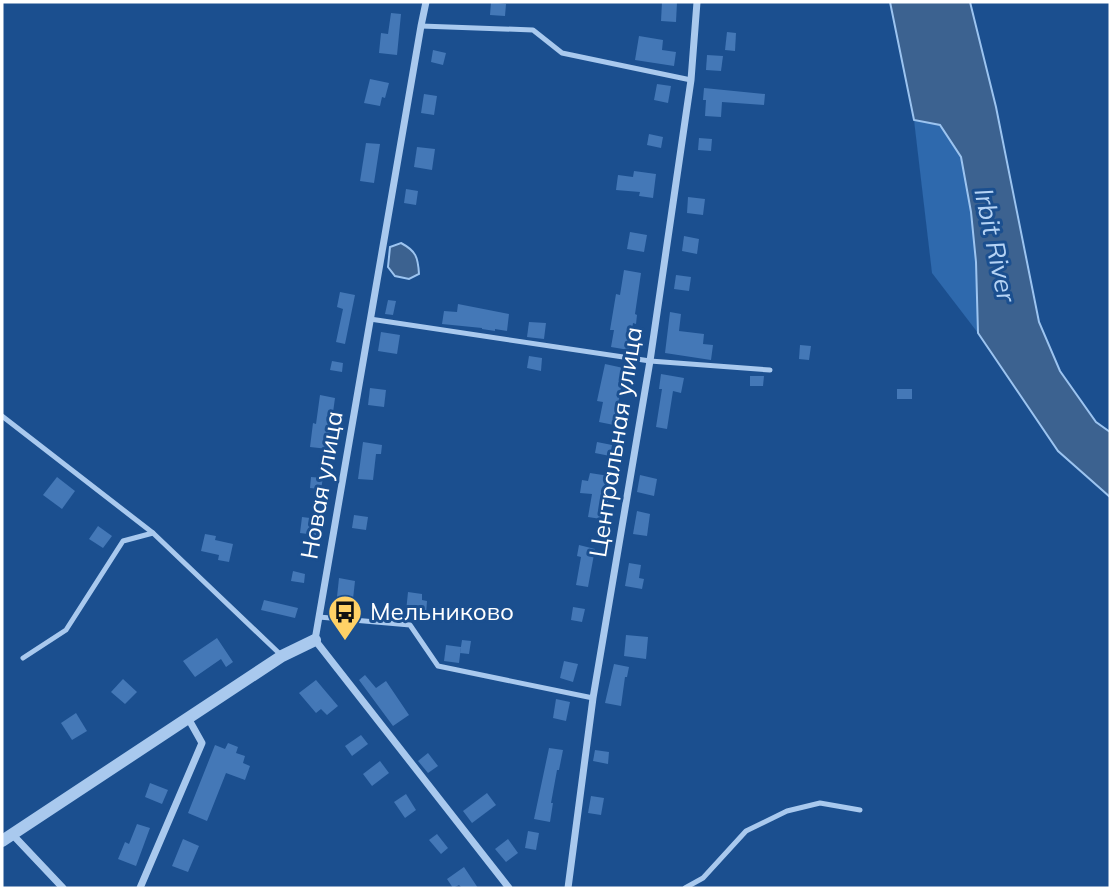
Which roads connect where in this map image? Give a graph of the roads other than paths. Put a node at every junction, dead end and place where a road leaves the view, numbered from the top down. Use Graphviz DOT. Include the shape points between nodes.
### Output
graph roads {
  1 [pos="426,2"];
  2 [pos="697,2"];
  3 [pos="421,26"];
  4 [pos="691,80"];
  5 [pos="370,319"];
  6 [pos="650,361"];
  7 [pos="770,370"];
  8 [pos="2,416"];
  9 [pos="152,533"];
  10 [pos="319,617"];
  11 [pos="315,640"];
  12 [pos="282,656"];
  13 [pos="23,658"];
  14 [pos="593,698"];
  15 [pos="188,718"];
  16 [pos="859,810"];
  17 [pos="7,838"];
  18 [pos="64,888"];
  19 [pos="140,888"];
  20 [pos="509,888"];
  21 [pos="568,888"];
  22 [pos="685,888"];
  1 -- 3 [label="street, Новая улица"];
  2 -- 4 [label="street, Центральная улица"];
  3 -- 4 [label="lane" via="533,30 562,52"];
  3 -- 5 [label="street, Новая улица"];
  4 -- 6 [label="street, Центральная улица"];
  5 -- 6 [label="lane"];
  5 -- 10 [label="street, Новая улица"];
  6 -- 7 [label="lane"];
  6 -- 14 [label="street, Центральная улица"];
  8 -- 9 [label="lane"];
  9 -- 12 [label="lane"];
  9 -- 13 [label="lane" via="123,541 66,630"];
  10 -- 11 [label="street, Новая улица"];
  10 -- 14 [label="lane" via="410,625 438,666"];
  11 -- 12 [label="street"];
  11 -- 20 [label="street"];
  12 -- 15 [label="street"];
  14 -- 21 [label="street, Центральная улица"];
  15 -- 17 [label="street"];
  15 -- 19 [label="street" via="201,743"];
  16 -- 22 [label="lane" via="820,803 787,811 746,831 703,878"];
  17 -- 18 [label="street"];
}
